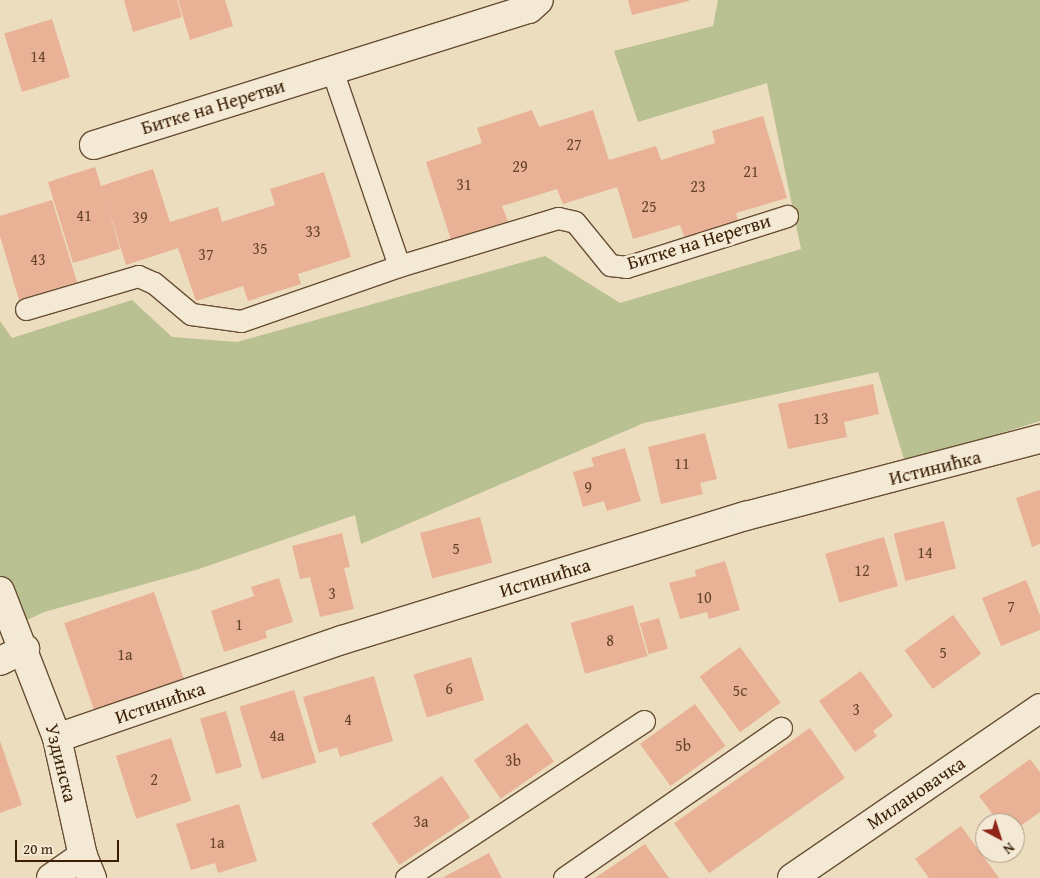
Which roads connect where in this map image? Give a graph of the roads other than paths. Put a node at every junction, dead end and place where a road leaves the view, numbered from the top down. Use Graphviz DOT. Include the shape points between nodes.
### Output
graph roads {
  1 [pos="539,0"];
  2 [pos="332,70"];
  3 [pos="94,144"];
  4 [pos="787,216"];
  5 [pos="399,266"];
  6 [pos="26,309"];
  7 [pos="1040,439"];
  8 [pos="0,591"];
  9 [pos="25,649"];
  10 [pos="0,661"];
  11 [pos="1040,708"];
  12 [pos="644,721"];
  13 [pos="781,728"];
  14 [pos="57,738"];
  15 [pos="87,867"];
  16 [pos="51,878"];
  17 [pos="406,878"];
  18 [pos="564,878"];
  19 [pos="792,878"];
  1 -- 2 [label="street, Битке на Неретви" via="529,9"];
  2 -- 3 [label="street, Битке на Неретви"];
  2 -- 5 [label="lane"];
  4 -- 5 [label="lane, Битке на Неретви" via="626,267 610,265 575,222 558,218"];
  5 -- 6 [label="lane, Битке на Неретви" via="241,321 191,314 154,283 138,276"];
  7 -- 14 [label="street, Истинићка" via="746,516 342,640"];
  8 -- 9 [label="street, Уздинска"];
  9 -- 10 [label="street"];
  9 -- 14 [label="street, Уздинска"];
  11 -- 19 [label="street, Милановачка"];
  12 -- 17 [label="lane"];
  13 -- 18 [label="lane"];
  14 -- 15 [label="street, Уздинска"];
  15 -- 16 [label="street"];
}
